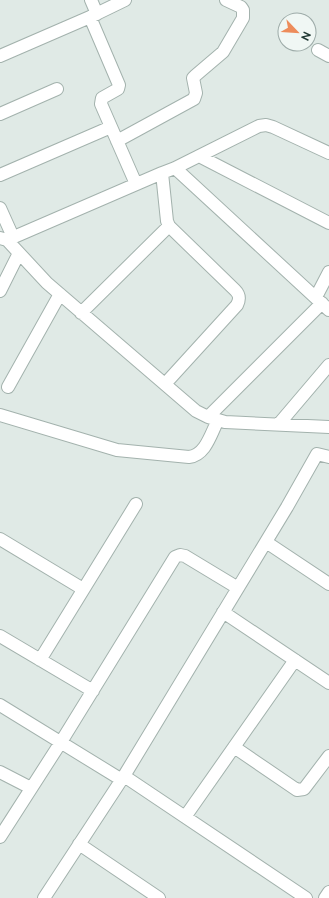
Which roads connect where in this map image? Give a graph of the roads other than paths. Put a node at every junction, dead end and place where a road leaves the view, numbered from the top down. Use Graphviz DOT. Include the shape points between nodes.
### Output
graph roads {
  1 [pos="91,0"];
  2 [pos="125,0"];
  3 [pos="226,0"];
  4 [pos="93,15"];
  5 [pos="318,50"];
  6 [pos="0,56"];
  7 [pos="329,56"];
  8 [pos="57,90"];
  9 [pos="0,114"];
  10 [pos="111,127"];
  11 [pos="117,141"];
  12 [pos="329,153"];
  13 [pos="199,156"];
  14 [pos="175,168"];
  15 [pos="162,173"];
  16 [pos="0,174"];
  17 [pos="136,184"];
  18 [pos="0,208"];
  19 [pos="329,223"];
  20 [pos="169,226"];
  21 [pos="7,238"];
  22 [pos="19,253"];
  23 [pos="329,272"];
  24 [pos="0,291"];
  25 [pos="60,294"];
  26 [pos="322,304"];
  27 [pos="81,313"];
  28 [pos="329,365"];
  29 [pos="165,384"];
  30 [pos="8,387"];
  31 [pos="0,415"];
  32 [pos="213,418"];
  33 [pos="278,425"];
  34 [pos="329,427"];
  35 [pos="329,457"];
  36 [pos="136,504"];
  37 [pos="0,539"];
  38 [pos="266,542"];
  39 [pos="329,584"];
  40 [pos="238,588"];
  41 [pos="84,589"];
  42 [pos="224,612"];
  43 [pos="0,636"];
  44 [pos="40,660"];
  45 [pos="295,660"];
  46 [pos="329,683"];
  47 [pos="93,691"];
  48 [pos="0,705"];
  49 [pos="61,742"];
  50 [pos="234,747"];
  51 [pos="329,756"];
  52 [pos="0,772"];
  53 [pos="123,778"];
  54 [pos="31,788"];
  55 [pos="185,817"];
  56 [pos="0,837"];
  57 [pos="79,844"];
  58 [pos="329,892"];
  59 [pos="44,898"];
  60 [pos="159,898"];
  61 [pos="306,898"];
  62 [pos="325,898"];
  1 -- 4 [label="street"];
  2 -- 4 [label="street"];
  3 -- 11 [label="street" via="244,10 243,18 220,55 193,78 196,93 194,99"];
  4 -- 6 [label="street"];
  4 -- 10 [label="street" via="119,85 118,89 101,100"];
  5 -- 7 [label="street"];
  8 -- 9 [label="street"];
  10 -- 11 [label="street"];
  10 -- 16 [label="street"];
  11 -- 17 [label="street"];
  12 -- 13 [label="street" via="266,125 259,126"];
  13 -- 14 [label="street"];
  13 -- 19 [label="street"];
  14 -- 15 [label="street"];
  14 -- 26 [label="street"];
  15 -- 17 [label="street"];
  15 -- 20 [label="street"];
  17 -- 21 [label="street"];
  18 -- 21 [label="street"];
  20 -- 27 [label="street"];
  20 -- 29 [label="street" via="238,293 239,300"];
  21 -- 22 [label="street"];
  22 -- 24 [label="street"];
  22 -- 25 [label="street"];
  23 -- 26 [label="street"];
  25 -- 27 [label="street"];
  25 -- 30 [label="street"];
  26 -- 32 [label="street"];
  27 -- 29 [label="street"];
  28 -- 33 [label="street"];
  29 -- 32 [label="street" via="196,411"];
  31 -- 32 [label="street" via="117,450 190,457 200,454 204,448"];
  32 -- 33 [label="street" via="236,424"];
  33 -- 34 [label="street"];
  35 -- 38 [label="street" via="317,454"];
  36 -- 41 [label="street"];
  37 -- 41 [label="street"];
  38 -- 39 [label="street"];
  38 -- 40 [label="street"];
  40 -- 42 [label="street"];
  40 -- 47 [label="street" via="185,556 176,557"];
  41 -- 44 [label="street"];
  42 -- 45 [label="street"];
  42 -- 53 [label="street"];
  43 -- 44 [label="street"];
  44 -- 47 [label="street"];
  45 -- 46 [label="street"];
  45 -- 50 [label="street"];
  47 -- 49 [label="street"];
  48 -- 49 [label="street"];
  49 -- 53 [label="street"];
  49 -- 54 [label="street"];
  50 -- 51 [label="street" via="297,790 304,789"];
  50 -- 55 [label="street"];
  52 -- 54 [label="street"];
  53 -- 55 [label="street"];
  53 -- 57 [label="street"];
  54 -- 56 [label="street"];
  55 -- 61 [label="street"];
  57 -- 59 [label="street"];
  57 -- 60 [label="street"];
  58 -- 62 [label="street"];
}
